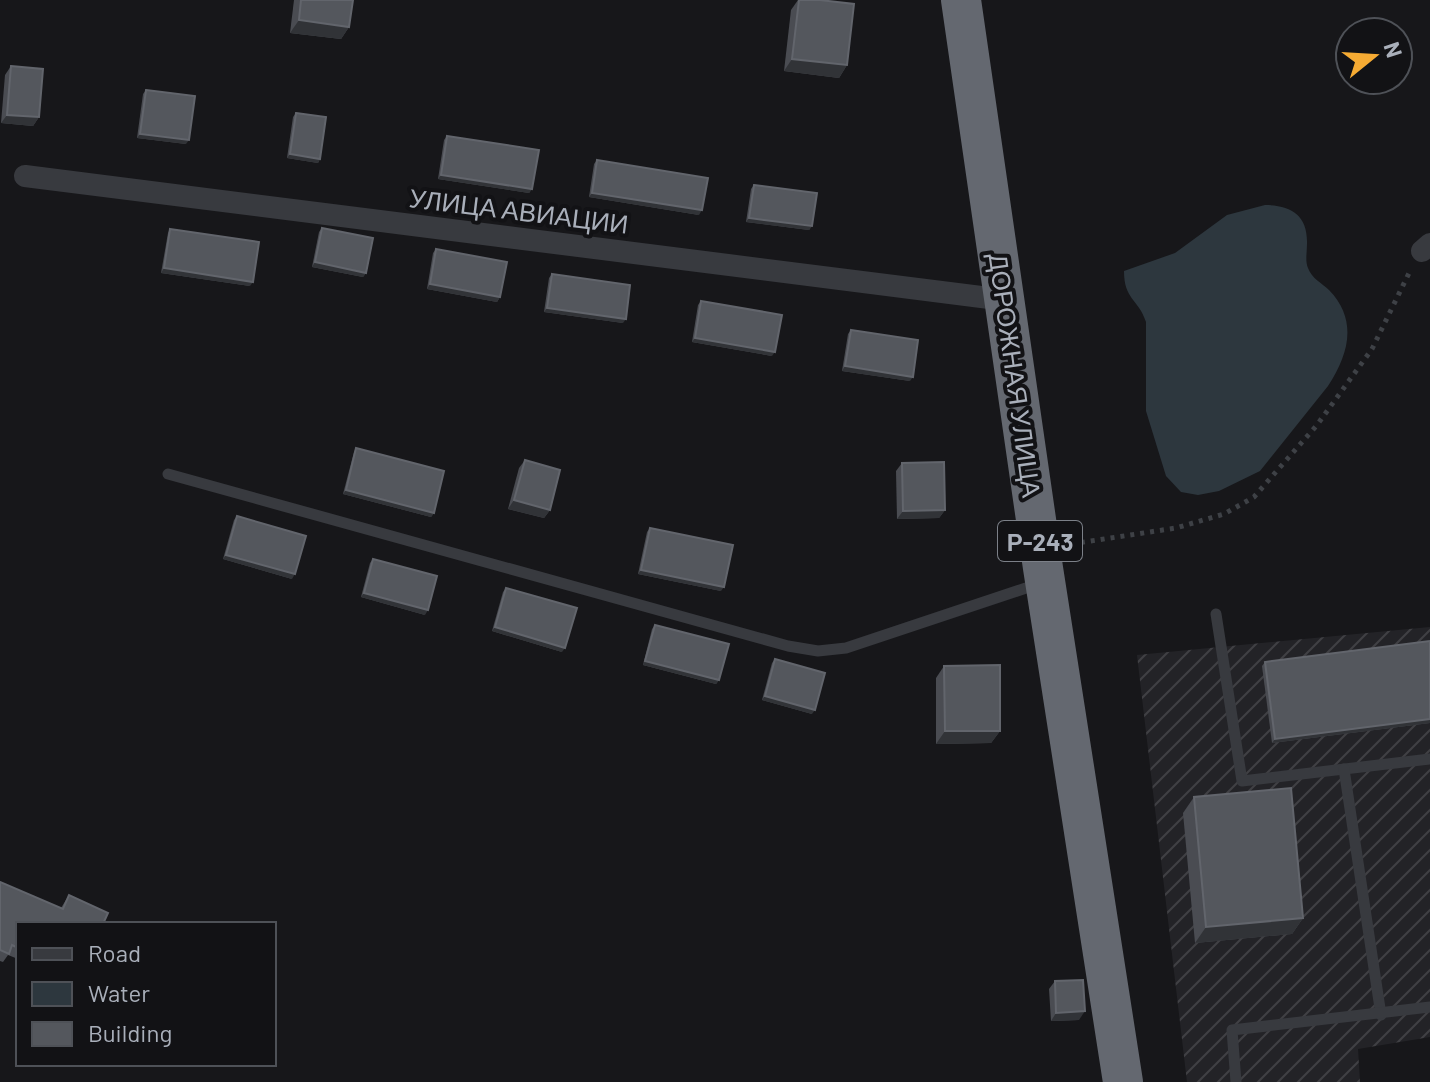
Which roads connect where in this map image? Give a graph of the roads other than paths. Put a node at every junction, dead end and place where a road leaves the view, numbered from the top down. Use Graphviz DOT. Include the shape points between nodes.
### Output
graph roads {
  1 [pos="961,0"];
  2 [pos="25,176"];
  3 [pos="1005,300"];
  4 [pos="168,474"];
  5 [pos="1043,565"];
  6 [pos="1216,614"];
  7 [pos="1430,759"];
  8 [pos="1344,769"];
  9 [pos="1430,1007"];
  10 [pos="1381,1015"];
  11 [pos="1123,1082"];
  12 [pos="1236,1082"];
  1 -- 3 [label="highway, ДОРОЖНАЯ УЛИЦА / Р-243"];
  2 -- 3 [label="street, УЛИЦА АВИАЦИИ"];
  3 -- 5 [label="highway, ДОРОЖНАЯ УЛИЦА / Р-243"];
  4 -- 5 [label="lane" via="818,651 875,640"];
  5 -- 11 [label="highway, ДОРОЖНАЯ УЛИЦА / Р-243"];
  6 -- 8 [label="lane" via="1242,781"];
  7 -- 8 [label="lane"];
  8 -- 10 [label="lane"];
  9 -- 10 [label="lane"];
  10 -- 12 [label="lane" via="1232,1030"];
}
